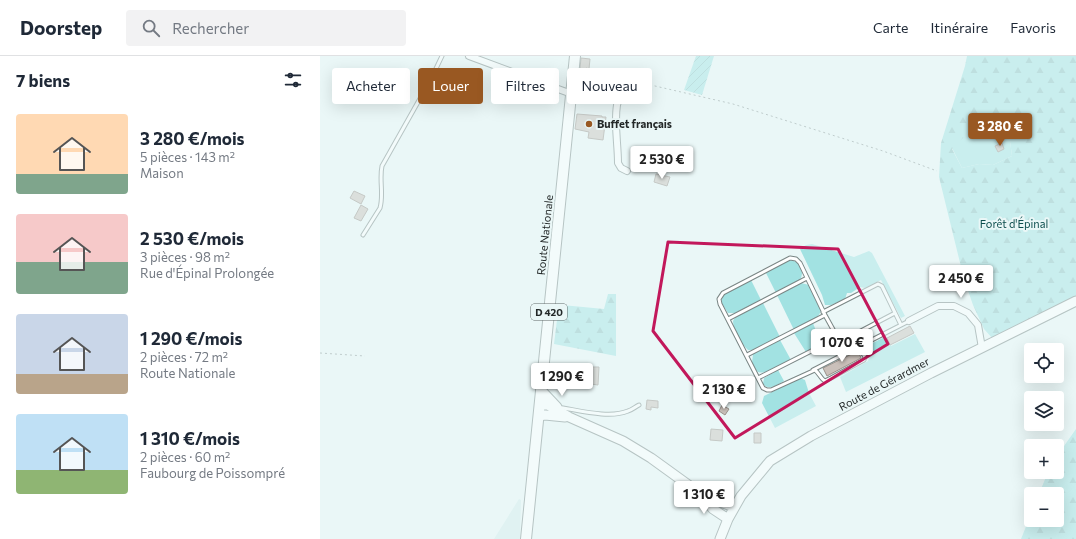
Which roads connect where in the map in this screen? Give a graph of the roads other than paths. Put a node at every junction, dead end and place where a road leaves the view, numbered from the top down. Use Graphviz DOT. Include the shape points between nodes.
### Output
graph roads {
  1 [pos="442,56"];
  2 [pos="469,56"];
  3 [pos="576,56"];
  4 [pos="575,68"];
  5 [pos="567,92"];
  6 [pos="571,104"];
  7 [pos="618,104"];
  8 [pos="627,171"];
  9 [pos="363,236"];
  10 [pos="807,278"];
  11 [pos="1076,301"];
  12 [pos="824,313"];
  13 [pos="895,314"];
  14 [pos="728,319"];
  15 [pos="909,321"];
  16 [pos="901,325"];
  17 [pos="837,338"];
  18 [pos="840,342"];
  19 [pos="859,347"];
  20 [pos="982,348"];
  21 [pos="846,353"];
  22 [pos="747,355"];
  23 [pos="811,371"];
  24 [pos="758,378"];
  25 [pos="542,390"];
  26 [pos="540,405"];
  27 [pos="639,405"];
  28 [pos="558,407"];
  29 [pos="539,416"];
  30 [pos="569,417"];
  31 [pos="698,492"];
  32 [pos="734,507"];
  33 [pos="728,519"];
  34 [pos="526,539"];
  35 [pos="720,539"];
  1 -- 9 [label="lane" via="382,166 382,203"];
  2 -- 5 [label="street"];
  3 -- 4 [label="main road, Route Nationale / D 420"];
  6 -- 25 [label="main road, Route Nationale / D 420"];
  7 -- 8 [label="street" via="618,163"];
  10 -- 12 [label="lane"];
  10 -- 14 [label="lane"];
  10 -- 14 [label="lane" via="798,261 790,258 723,293 719,300"];
  11 -- 20 [label="main road, Route de Gérardmer"];
  12 -- 13 [label="lane" via="878,284 882,286"];
  12 -- 17 [label="lane"];
  12 -- 22 [label="lane"];
  13 -- 16 [label="lane"];
  13 -- 18 [label="lane"];
  14 -- 22 [label="lane"];
  15 -- 16 [label="lane"];
  15 -- 20 [label="street" via="938,306 954,306 968,313 978,324"];
  16 -- 19 [label="lane"];
  17 -- 18 [label="lane"];
  17 -- 24 [label="lane"];
  18 -- 21 [label="lane"];
  19 -- 21 [label="lane"];
  19 -- 23 [label="lane" via="865,357 864,360 826,381 815,370"];
  20 -- 32 [label="main road, Route de Gérardmer" via="770,460"];
  21 -- 23 [label="lane"];
  22 -- 24 [label="lane"];
  23 -- 24 [label="lane" via="771,390 763,388"];
  25 -- 26 [label="main road, Route Nationale / D 420"];
  25 -- 28 [label="main road"];
  26 -- 29 [label="main road, Route Nationale / D 420"];
  26 -- 30 [label="main road" via="548,405"];
  27 -- 28 [label="lane" via="615,414"];
  28 -- 30 [label="main road"];
  29 -- 30 [label="main road"];
  29 -- 34 [label="main road, D 420"];
  30 -- 31 [label="main road" via="623,441"];
  31 -- 32 [label="main road"];
  31 -- 33 [label="main road" via="713,509"];
  32 -- 33 [label="main road, Route de Gérardmer"];
  33 -- 35 [label="main road, Route de Gérardmer"];
}
